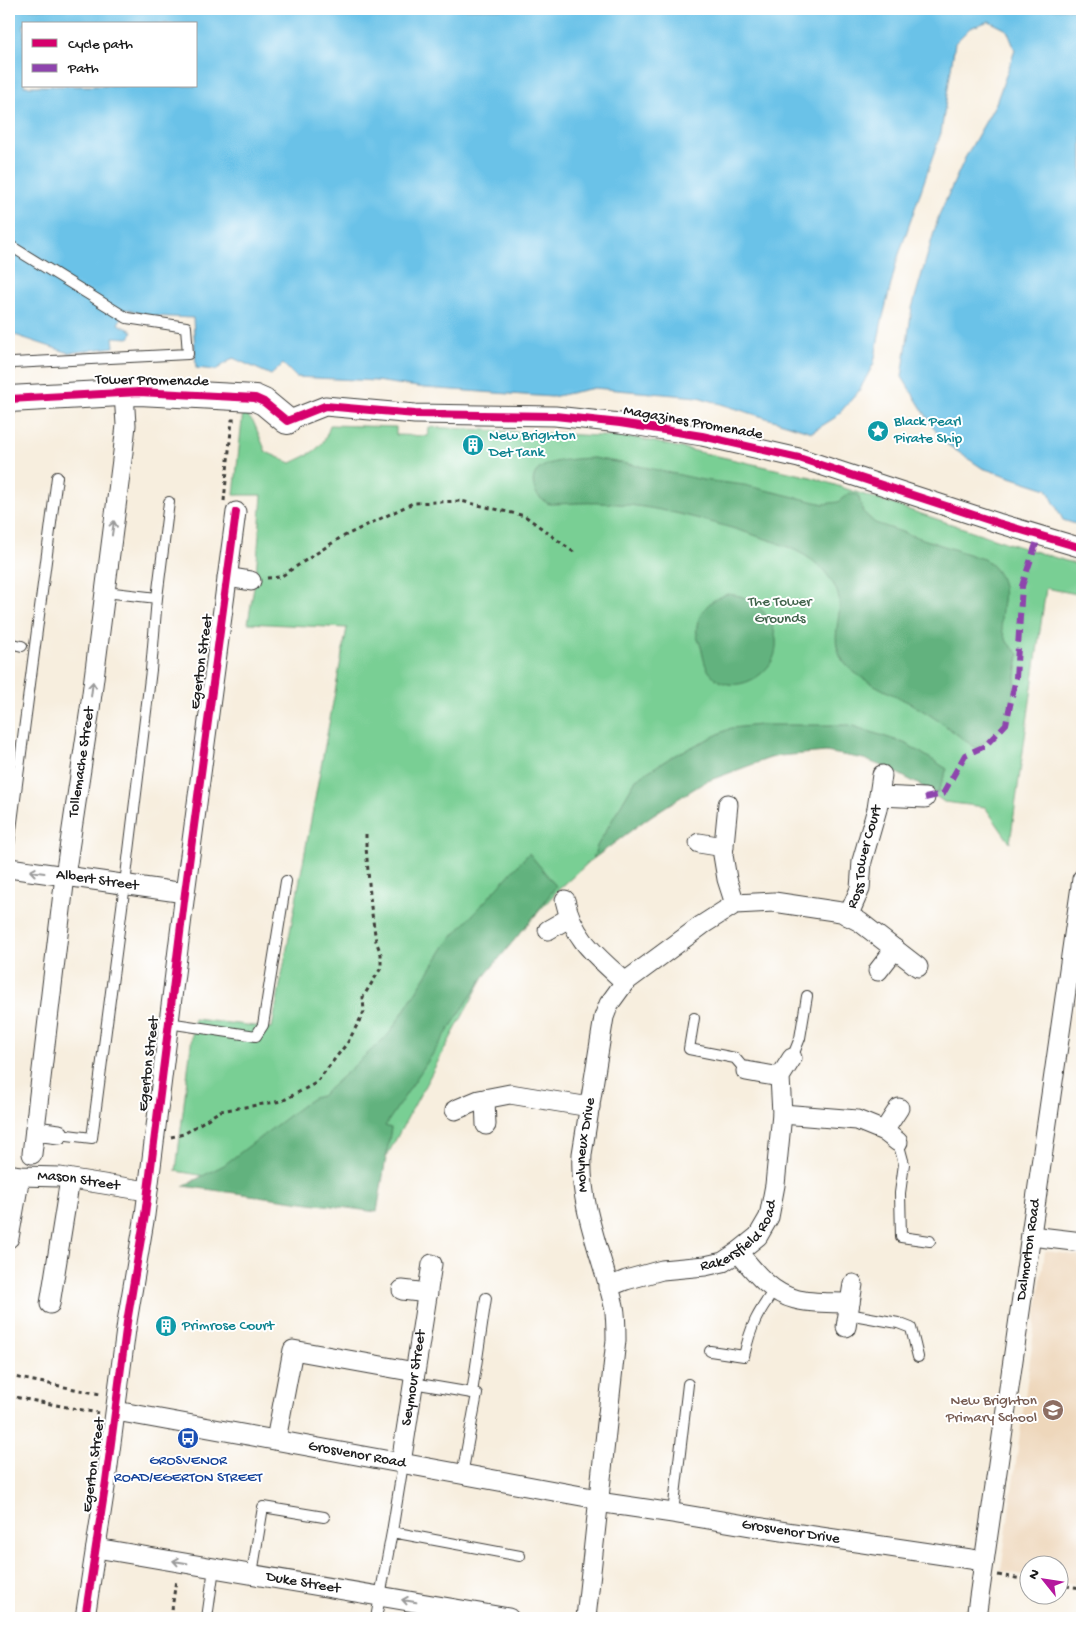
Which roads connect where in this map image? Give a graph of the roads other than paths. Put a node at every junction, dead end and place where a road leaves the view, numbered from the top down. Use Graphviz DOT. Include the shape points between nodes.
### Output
graph roads {
  1 [pos="9,245"];
  2 [pos="9,367"];
  3 [pos="124,392"];
  4 [pos="9,398"];
  5 [pos="287,421"];
  6 [pos="57,477"];
  7 [pos="169,502"];
  8 [pos="236,512"];
  9 [pos="1082,548"];
  10 [pos="227,577"];
  11 [pos="251,580"];
  12 [pos="104,592"];
  13 [pos="157,598"];
  14 [pos="9,643"];
  15 [pos="22,646"];
  16 [pos="882,775"];
  17 [pos="879,796"];
  18 [pos="925,798"];
  19 [pos="728,804"];
  20 [pos="699,843"];
  21 [pos="9,845"];
  22 [pos="724,847"];
  23 [pos="9,868"];
  24 [pos="65,876"];
  25 [pos="1082,879"];
  26 [pos="286,881"];
  27 [pos="125,884"];
  28 [pos="185,893"];
  29 [pos="735,904"];
  30 [pos="848,916"];
  31 [pos="548,930"];
  32 [pos="895,949"];
  33 [pos="918,967"];
  34 [pos="878,970"];
  35 [pos="625,982"];
  36 [pos="807,996"];
  37 [pos="694,1018"];
  38 [pos="168,1023"];
  39 [pos="792,1058"];
  40 [pos="746,1071"];
  41 [pos="780,1077"];
  42 [pos="484,1099"];
  43 [pos="590,1107"];
  44 [pos="899,1108"];
  45 [pos="455,1110"];
  46 [pos="782,1114"];
  47 [pos="486,1125"];
  48 [pos="35,1131"];
  49 [pos="59,1134"];
  50 [pos="891,1136"];
  51 [pos="32,1154"];
  52 [pos="15,1175"];
  53 [pos="70,1179"];
  54 [pos="147,1191"];
  55 [pos="1031,1236"];
  56 [pos="9,1238"];
  57 [pos="930,1241"];
  58 [pos="1082,1242"];
  59 [pos="738,1252"];
  60 [pos="432,1264"];
  61 [pos="853,1284"];
  62 [pos="608,1288"];
  63 [pos="774,1289"];
  64 [pos="402,1290"];
  65 [pos="428,1293"];
  66 [pos="486,1298"];
  67 [pos="50,1304"];
  68 [pos="848,1314"];
  69 [pos="710,1351"];
  70 [pos="918,1357"];
  71 [pos="414,1377"];
  72 [pos="688,1384"];
  73 [pos="472,1393"];
  74 [pos="116,1411"];
  75 [pos="276,1440"];
  76 [pos="402,1464"];
  77 [pos="462,1475"];
  78 [pos="598,1500"];
  79 [pos="673,1513"];
  80 [pos="324,1517"];
  81 [pos="392,1532"];
  82 [pos="96,1548"];
  83 [pos="520,1556"];
  84 [pos="983,1567"];
  85 [pos="214,1568"];
  86 [pos="252,1574"];
  87 [pos="381,1596"];
  88 [pos="85,1618"];
  89 [pos="207,1618"];
  90 [pos="376,1618"];
  91 [pos="509,1618"];
  92 [pos="586,1618"];
  93 [pos="976,1618"];
  1 -- 2 [label="lane" via="127,318 186,328 188,354 13,363"];
  3 -- 4 [label="street, Tower Promenade"];
  3 -- 5 [label="street, Tower Promenade" via="255,398"];
  12 -- 3 [label="street, Tollemache Street, one-way" via="126,425"];
  5 -- 9 [label="street, Magazines Promenade" via="325,406 415,414 555,416 666,430 799,458"];
  6 -- 21 [label="lane"];
  7 -- 13 [label="lane"];
  8 -- 10 [label="street, Egerton Street"];
  10 -- 11 [label="street"];
  10 -- 28 [label="street, Egerton Street"];
  12 -- 13 [label="lane"];
  24 -- 12 [label="street, Tollemache Street, one-way"];
  13 -- 27 [label="lane"];
  14 -- 15 [label="lane"];
  16 -- 17 [label="street, Ross Tower Court"];
  17 -- 18 [label="street, Ross Tower Court"];
  17 -- 30 [label="street, Ross Tower Court" via="862,861 860,889"];
  19 -- 22 [label="street"];
  20 -- 22 [label="street"];
  22 -- 29 [label="street" via="727,879"];
  24 -- 23 [label="street, Albert Street, one-way"];
  24 -- 27 [label="street, Albert Street"];
  24 -- 48 [label="street, Tollemache Street"];
  25 -- 55 [label="street, Dalmorton Road"];
  26 -- 38 [label="lane" via="262,1025 256,1036"];
  27 -- 28 [label="street, Albert Street"];
  27 -- 49 [label="lane" via="92,1138"];
  28 -- 38 [label="street, Egerton Street"];
  29 -- 30 [label="street, Molyneux Drive" via="774,902 841,912"];
  29 -- 35 [label="street, Molyneux Drive"];
  30 -- 32 [label="street, Molyneux Drive"];
  31 -- 35 [label="street" via="567,909 588,948"];
  32 -- 33 [label="street, Molyneux Drive"];
  32 -- 34 [label="street"];
  35 -- 43 [label="street, Molyneux Drive" via="604,1017"];
  36 -- 39 [label="lane" via="800,1038"];
  37 -- 40 [label="lane" via="689,1049 735,1058"];
  38 -- 54 [label="street, Egerton Street"];
  39 -- 41 [label="street"];
  40 -- 41 [label="street"];
  41 -- 46 [label="street, Rakersfield Road"];
  42 -- 43 [label="street" via="510,1094"];
  42 -- 45 [label="street"];
  42 -- 47 [label="street"];
  43 -- 62 [label="street, Molyneux Drive" via="581,1175"];
  44 -- 50 [label="street"];
  46 -- 50 [label="street" via="857,1120"];
  46 -- 59 [label="street, Rakersfield Road" via="769,1217 758,1236"];
  48 -- 49 [label="street"];
  48 -- 51 [label="street, Tollemache Street"];
  50 -- 57 [label="lane" via="904,1164 900,1193 901,1237"];
  52 -- 53 [label="street, Mason Street"];
  52 -- 56 [label="street"];
  53 -- 54 [label="street, Mason Street"];
  53 -- 67 [label="street"];
  54 -- 74 [label="street, Egerton Street"];
  55 -- 58 [label="street"];
  55 -- 84 [label="street, Dalmorton Road"];
  59 -- 62 [label="street, Rakersfield Road" via="723,1262 662,1270"];
  59 -- 63 [label="street"];
  60 -- 65 [label="street, Seymour Street"];
  61 -- 68 [label="street"];
  62 -- 78 [label="street, Molyneux Drive" via="614,1308 616,1340"];
  63 -- 68 [label="street" via="796,1300"];
  63 -- 69 [label="lane" via="757,1315 744,1356"];
  64 -- 65 [label="street"];
  65 -- 71 [label="street, Seymour Street"];
  66 -- 73 [label="lane"];
  68 -- 70 [label="lane" via="898,1322 911,1328"];
  71 -- 73 [label="lane"];
  71 -- 75 [label="street" via="293,1350"];
  71 -- 76 [label="street, Seymour Street"];
  72 -- 79 [label="lane"];
  73 -- 77 [label="lane" via="477,1394"];
  74 -- 75 [label="street, Grosvenor Road"];
  74 -- 82 [label="street, Egerton Street"];
  75 -- 76 [label="street, Grosvenor Road"];
  76 -- 77 [label="street, Grosvenor Road"];
  76 -- 81 [label="lane"];
  77 -- 78 [label="street, Grosvenor Road"];
  78 -- 79 [label="street, Grosvenor Drive"];
  78 -- 92 [label="street, Molyneux Drive"];
  79 -- 84 [label="street, Grosvenor Drive"];
  80 -- 86 [label="lane" via="263,1507"];
  81 -- 83 [label="lane"];
  81 -- 87 [label="lane"];
  85 -- 82 [label="street, Duke Street, one-way"];
  82 -- 88 [label="street, Egerton Street"];
  84 -- 93 [label="street, Dalmorton Road"];
  85 -- 86 [label="street, Duke Street"];
  85 -- 89 [label="lane"];
  86 -- 87 [label="street, Duke Street"];
  87 -- 90 [label="lane"];
  91 -- 87 [label="street, Duke Street, one-way"];
}
